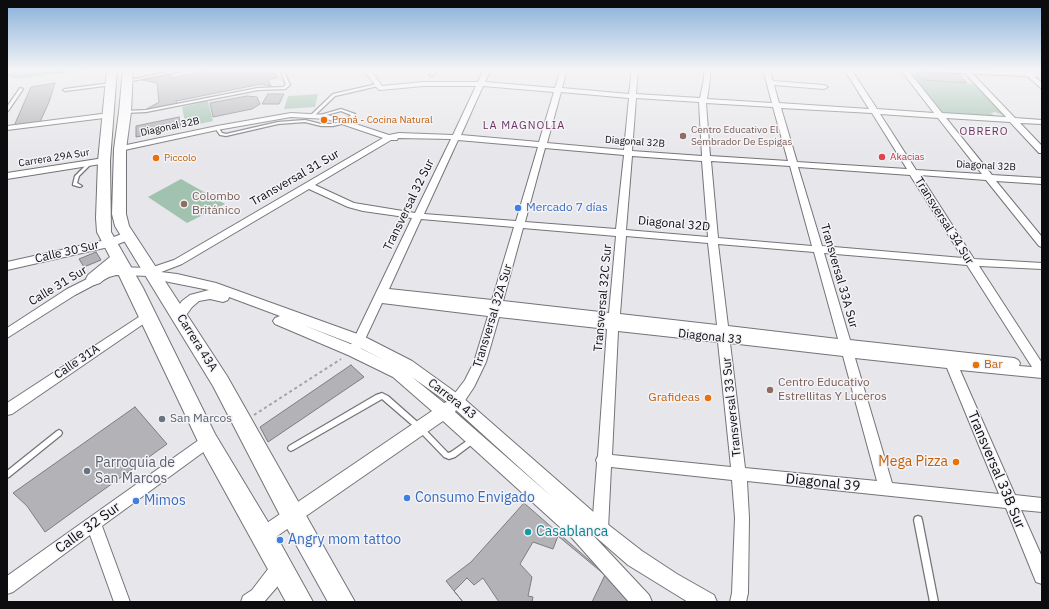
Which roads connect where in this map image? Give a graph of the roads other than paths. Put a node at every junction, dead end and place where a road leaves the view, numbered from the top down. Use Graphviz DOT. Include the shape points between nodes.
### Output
graph roads {
  1 [pos="15,97"];
  2 [pos="110,97"];
  3 [pos="126,97"];
  4 [pos="215,97"];
  5 [pos="332,97"];
  6 [pos="475,97"];
  7 [pos="556,97"];
  8 [pos="623,97"];
  9 [pos="703,97"];
  10 [pos="774,97"];
  11 [pos="867,97"];
  12 [pos="925,97"];
  13 [pos="991,97"];
  14 [pos="632,98"];
  15 [pos="702,102"];
  16 [pos="777,107"];
  17 [pos="7,110"];
  18 [pos="125,112"];
  19 [pos="878,113"];
  20 [pos="109,115"];
  21 [pos="316,115"];
  22 [pos="940,117"];
  23 [pos="1013,120"];
  24 [pos="344,122"];
  25 [pos="1042,122"];
  26 [pos="7,128"];
  27 [pos="217,128"];
  28 [pos="389,138"];
  29 [pos="454,140"];
  30 [pos="541,148"];
  31 [pos="120,149"];
  32 [pos="1042,151"];
  33 [pos="627,155"];
  34 [pos="707,159"];
  35 [pos="104,161"];
  36 [pos="89,164"];
  37 [pos="794,165"];
  38 [pos="914,173"];
  39 [pos="7,176"];
  40 [pos="989,178"];
  41 [pos="1042,181"];
  42 [pos="312,184"];
  43 [pos="80,186"];
  44 [pos="420,213"];
  45 [pos="521,221"];
  46 [pos="621,230"];
  47 [pos="127,236"];
  48 [pos="713,237"];
  49 [pos="109,243"];
  50 [pos="1042,244"];
  51 [pos="817,246"];
  52 [pos="968,259"];
  53 [pos="1042,260"];
  54 [pos="122,265"];
  55 [pos="7,266"];
  56 [pos="1042,266"];
  57 [pos="152,274"];
  58 [pos="94,279"];
  59 [pos="135,288"];
  60 [pos="380,295"];
  61 [pos="496,309"];
  62 [pos="148,315"];
  63 [pos="179,315"];
  64 [pos="613,322"];
  65 [pos="7,334"];
  66 [pos="724,334"];
  67 [pos="356,346"];
  68 [pos="846,348"];
  69 [pos="951,364"];
  70 [pos="1041,369"];
  71 [pos="451,406"];
  72 [pos="7,410"];
  73 [pos="420,428"];
  74 [pos="58,433"];
  75 [pos="475,439"];
  76 [pos="208,441"];
  77 [pos="290,448"];
  78 [pos="604,460"];
  79 [pos="739,474"];
  80 [pos="7,475"];
  81 [pos="887,490"];
  82 [pos="1010,502"];
  83 [pos="1042,505"];
  84 [pos="292,516"];
  85 [pos="918,520"];
  86 [pos="94,524"];
  87 [pos="600,529"];
  88 [pos="264,535"];
  89 [pos="281,565"];
  90 [pos="1042,576"];
  91 [pos="7,586"];
  92 [pos="122,602"];
  93 [pos="249,602"];
  94 [pos="300,602"];
  95 [pos="342,602"];
  96 [pos="642,602"];
  97 [pos="706,602"];
  98 [pos="738,602"];
  99 [pos="934,602"];
  1 -- 17 [label="lane"];
  2 -- 20 [label="main road"];
  3 -- 18 [label="main road, Carrera 43A"];
  4 -- 18 [label="lane" via="146,111"];
  5 -- 21 [label="lane"];
  6 -- 29 [label="street, Transversal 32 Sur"];
  7 -- 30 [label="street, Transversal 32A Sur"];
  8 -- 14 [label="street"];
  9 -- 15 [label="street, Transversal 33 Sur"];
  10 -- 16 [label="street, Transversal 33A Sur"];
  11 -- 19 [label="street, Transversal 34 Sur"];
  12 -- 22 [label="street"];
  13 -- 23 [label="street"];
  14 -- 15 [label="street"];
  14 -- 33 [label="street, Transversal 32C Sur"];
  15 -- 16 [label="street"];
  15 -- 34 [label="street, Transversal 33 Sur"];
  16 -- 19 [label="street"];
  16 -- 37 [label="street, Transversal 33A Sur"];
  18 -- 31 [label="main road, Carrera 43A"];
  19 -- 22 [label="street"];
  19 -- 38 [label="street, Transversal 34 Sur"];
  20 -- 26 [label="street"];
  20 -- 35 [label="main road"];
  21 -- 24 [label="street, Diagonal 32B"];
  21 -- 24 [label="lane" via="337,110 352,112 353,117"];
  21 -- 27 [label="street, Diagonal 32B" via="291,114"];
  22 -- 23 [label="street"];
  22 -- 40 [label="street"];
  23 -- 25 [label="street"];
  23 -- 32 [label="street"];
  24 -- 27 [label="lane" via="324,126 305,121 272,123 226,135 221,134"];
  24 -- 28 [label="street, Diagonal 32B"];
  27 -- 31 [label="street, Diagonal 32B"];
  28 -- 29 [label="street, Diagonal 32B"];
  28 -- 42 [label="street, Transversal 31 Sur"];
  29 -- 30 [label="street, Diagonal 32B"];
  29 -- 44 [label="street, Transversal 32 Sur"];
  30 -- 33 [label="street, Diagonal 32B"];
  30 -- 45 [label="street, Transversal 32A Sur"];
  31 -- 47 [label="main road, Carrera 43A" via="119,214"];
  33 -- 34 [label="street, Diagonal 32B"];
  33 -- 46 [label="street, Transversal 32C Sur"];
  34 -- 37 [label="street, Diagonal 32B"];
  34 -- 48 [label="street, Transversal 33 Sur"];
  35 -- 36 [label="street, Carrera 29A Sur"];
  35 -- 49 [label="main road" via="103,218 104,232"];
  36 -- 39 [label="street, Carrera 29A Sur"];
  36 -- 43 [label="lane" via="77,176 75,184"];
  37 -- 38 [label="street, Diagonal 32B"];
  37 -- 51 [label="street, Transversal 33A Sur"];
  38 -- 40 [label="street, Diagonal 32B"];
  38 -- 52 [label="street, Transversal 34 Sur"];
  40 -- 41 [label="street, Diagonal 32B"];
  40 -- 50 [label="street"];
  42 -- 44 [label="street, Diagonal 32D" via="351,205"];
  42 -- 57 [label="street, Transversal 31 Sur" via="178,262"];
  44 -- 45 [label="street, Diagonal 32D"];
  44 -- 60 [label="street, Transversal 32 Sur"];
  45 -- 46 [label="street, Diagonal 32D"];
  45 -- 61 [label="street, Transversal 32A Sur"];
  46 -- 48 [label="street, Diagonal 32D"];
  46 -- 64 [label="street, Transversal 32C Sur"];
  47 -- 49 [label="street, Calle 30 Sur"];
  47 -- 57 [label="main road, Carrera 43A"];
  48 -- 51 [label="street, Diagonal 32D"];
  48 -- 66 [label="street, Transversal 33 Sur"];
  49 -- 54 [label="main road"];
  49 -- 55 [label="street, Calle 30 Sur"];
  51 -- 52 [label="street, Diagonal 32D"];
  51 -- 68 [label="street, Transversal 33A Sur"];
  52 -- 53 [label="street, Diagonal 32D"];
  52 -- 56 [label="street, Diagonal 32D"];
  52 -- 70 [label="street, Transversal 34 Sur"];
  54 -- 57 [label="street, Transversal 31 Sur"];
  54 -- 58 [label="main road" via="107,269"];
  54 -- 59 [label="main road"];
  57 -- 59 [label="street, Transversal 31 Sur"];
  57 -- 63 [label="main road, Carrera 43A"];
  57 -- 67 [label="street, Carrera 43" via="212,286"];
  58 -- 65 [label="street, Calle 31 Sur"];
  59 -- 62 [label="main road"];
  60 -- 61 [label="street, Diagonal 33"];
  60 -- 67 [label="street, Transversal 32 Sur"];
  61 -- 64 [label="street, Diagonal 33"];
  61 -- 71 [label="street, Transversal 32A Sur" via="480,362 470,383"];
  62 -- 72 [label="street, Calle 31A"];
  62 -- 76 [label="main road"];
  63 -- 67 [label="street, Carrera 43" via="195,298 217,294"];
  63 -- 84 [label="main road, Carrera 43A" via="220,380"];
  64 -- 66 [label="street, Diagonal 33"];
  64 -- 78 [label="street, Transversal 32C Sur"];
  66 -- 68 [label="street, Diagonal 33"];
  66 -- 79 [label="street, Transversal 33 Sur"];
  67 -- 71 [label="street, Carrera 43" via="407,365"];
  68 -- 69 [label="street, Diagonal 33"];
  68 -- 70 [label="street, Diagonal 33"];
  68 -- 81 [label="street, Transversal 33A Sur"];
  69 -- 70 [label="street, Diagonal 33"];
  69 -- 82 [label="street, Transversal 33B Sur"];
  71 -- 73 [label="street, Transversal 32A Sur"];
  71 -- 75 [label="street, Carrera 43"];
  71 -- 87 [label="street, Carrera 43"];
  73 -- 75 [label="lane" via="449,456"];
  73 -- 77 [label="lane" via="382,396"];
  73 -- 84 [label="street, Transversal 32A Sur"];
  74 -- 80 [label="lane"];
  75 -- 96 [label="street, Carrera 43" via="578,532"];
  76 -- 86 [label="street, Calle 32 Sur"];
  76 -- 88 [label="main road"];
  78 -- 79 [label="street, Diagonal 39"];
  78 -- 87 [label="street, Transversal 32C Sur"];
  79 -- 81 [label="street, Diagonal 39"];
  79 -- 98 [label="street, Transversal 33 Sur" via="742,518"];
  81 -- 82 [label="street, Diagonal 39"];
  82 -- 83 [label="street, Diagonal 39"];
  82 -- 90 [label="street, Transversal 33B Sur"];
  84 -- 88 [label="street, Transversal 32A Sur"];
  84 -- 95 [label="main road, Carrera 43A"];
  85 -- 99 [label="lane"];
  86 -- 91 [label="street, Calle 32 Sur"];
  86 -- 92 [label="street"];
  87 -- 97 [label="street, Carrera 43" via="635,558"];
  88 -- 89 [label="main road"];
  89 -- 93 [label="street" via="271,581"];
  89 -- 94 [label="main road"];
}
